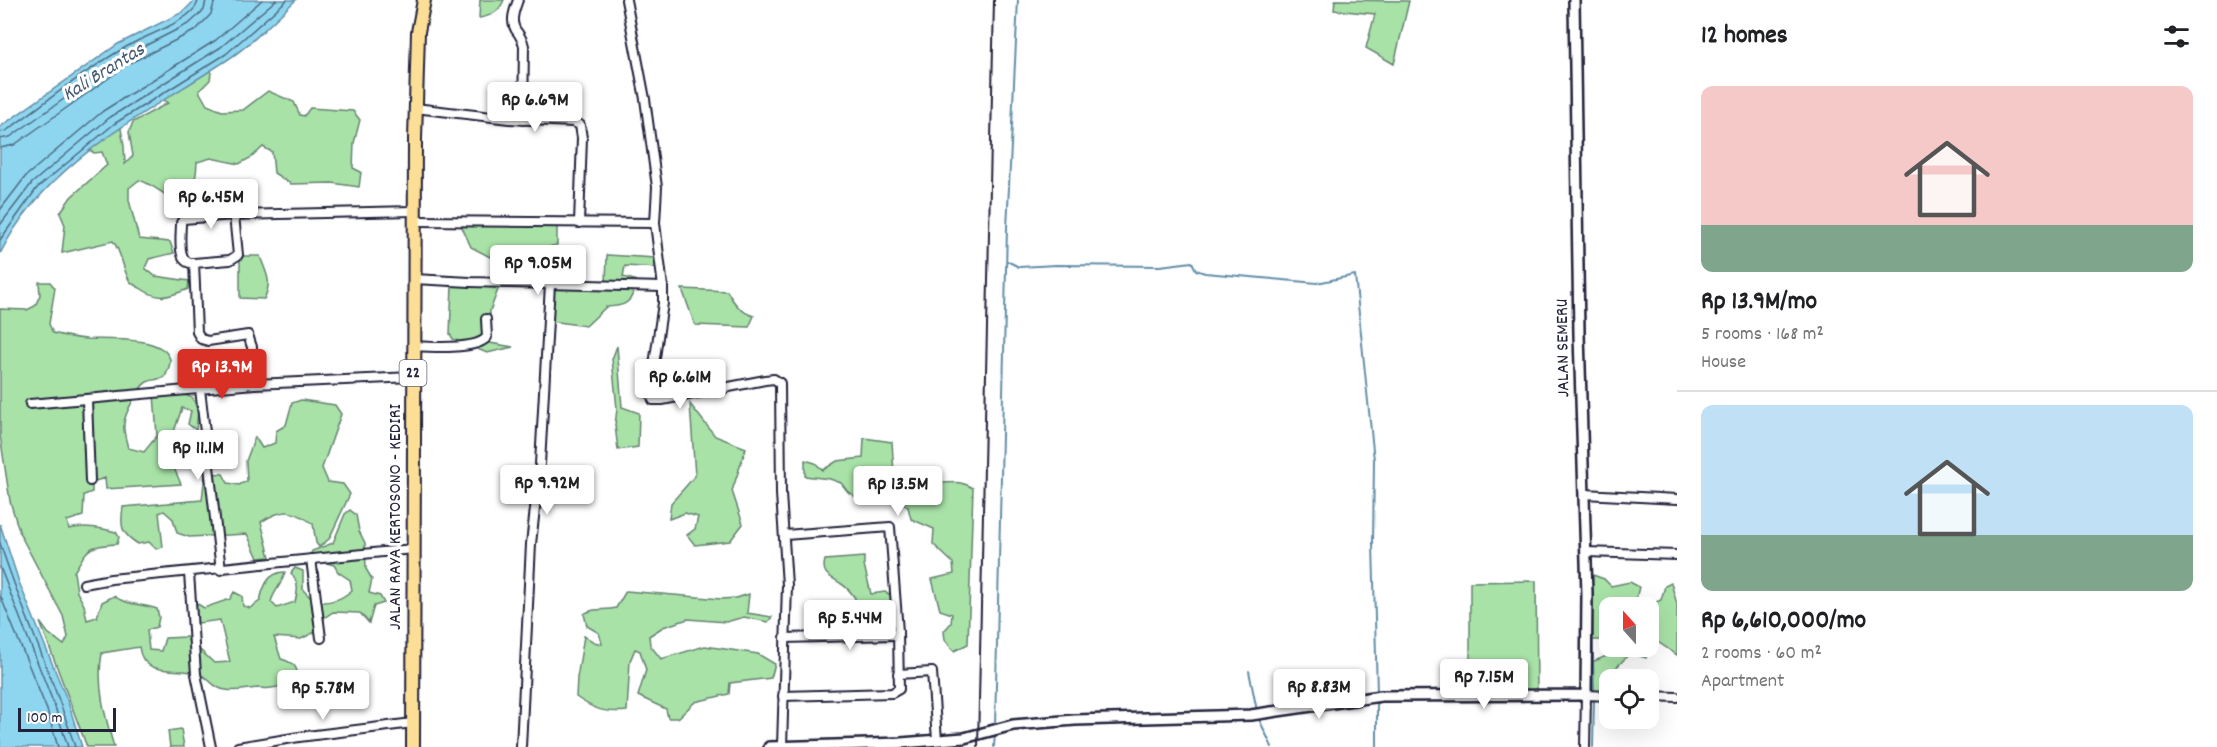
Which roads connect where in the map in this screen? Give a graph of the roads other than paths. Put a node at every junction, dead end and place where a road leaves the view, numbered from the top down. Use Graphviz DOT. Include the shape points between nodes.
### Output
graph roads {
  1 [pos="424,0"];
  2 [pos="518,0"];
  3 [pos="626,0"];
  4 [pos="1574,0"];
  5 [pos="415,108"];
  6 [pos="523,120"];
  7 [pos="234,215"];
  8 [pos="414,216"];
  9 [pos="579,223"];
  10 [pos="655,223"];
  11 [pos="194,263"];
  12 [pos="414,279"];
  13 [pos="550,284"];
  14 [pos="663,287"];
  15 [pos="486,319"];
  16 [pos="414,346"];
  17 [pos="413,377"];
  18 [pos="254,384"];
  19 [pos="200,389"];
  20 [pos="87,399"];
  21 [pos="30,404"];
  22 [pos="90,482"];
  23 [pos="1587,495"];
  24 [pos="1677,499"];
  25 [pos="785,535"];
  26 [pos="413,549"];
  27 [pos="1589,552"];
  28 [pos="1677,555"];
  29 [pos="311,559"];
  30 [pos="221,570"];
  31 [pos="189,573"];
  32 [pos="84,584"];
  33 [pos="898,632"];
  34 [pos="321,638"];
  35 [pos="785,638"];
  36 [pos="898,674"];
  37 [pos="1592,695"];
  38 [pos="1599,695"];
  39 [pos="783,696"];
  40 [pos="1659,696"];
  41 [pos="1677,697"];
  42 [pos="413,723"];
  43 [pos="937,740"];
  44 [pos="782,746"];
  45 [pos="803,746"];
  46 [pos="211,747"];
  47 [pos="238,747"];
  48 [pos="413,747"];
  49 [pos="521,747"];
  50 [pos="769,747"];
  51 [pos="1585,747"];
  1 -- 5 [label="highway, JALAN RAYA KERTOSONO - KEDIRI / 22" via="418,32"];
  2 -- 6 [label="street" via="512,17 524,46"];
  3 -- 10 [label="street" via="657,187"];
  4 -- 23 [label="street, JALAN SEMERU" via="1579,345"];
  5 -- 6 [label="street"];
  5 -- 8 [label="highway, JALAN RAYA KERTOSONO - KEDIRI / 22"];
  6 -- 9 [label="street" via="580,125"];
  7 -- 8 [label="street"];
  7 -- 11 [label="street" via="238,255 230,260"];
  7 -- 11 [label="street" via="183,219 182,256 188,264"];
  8 -- 9 [label="street"];
  8 -- 12 [label="highway, JALAN RAYA KERTOSONO - KEDIRI / 22"];
  9 -- 10 [label="street"];
  10 -- 14 [label="street"];
  11 -- 18 [label="street" via="199,336 208,341 248,335"];
  12 -- 13 [label="street"];
  12 -- 16 [label="highway, JALAN RAYA KERTOSONO - KEDIRI / 22"];
  13 -- 14 [label="street"];
  13 -- 49 [label="street"];
  14 -- 25 [label="street" via="650,394 653,400 765,380 780,383"];
  15 -- 16 [label="street" via="487,337 481,342"];
  16 -- 17 [label="highway, JALAN RAYA KERTOSONO - KEDIRI / 22"];
  17 -- 18 [label="street"];
  17 -- 26 [label="highway, JALAN RAYA KERTOSONO - KEDIRI / 22"];
  18 -- 19 [label="street"];
  19 -- 20 [label="street"];
  19 -- 30 [label="street"];
  20 -- 21 [label="street"];
  20 -- 22 [label="street"];
  23 -- 24 [label="street"];
  23 -- 27 [label="street, JALAN SEMERU"];
  25 -- 33 [label="street" via="890,527"];
  25 -- 35 [label="street"];
  26 -- 29 [label="street"];
  26 -- 42 [label="highway, JALAN RAYA KERTOSONO - KEDIRI / 22"];
  27 -- 28 [label="street"];
  27 -- 37 [label="street, JALAN SEMERU"];
  29 -- 30 [label="street"];
  29 -- 34 [label="street"];
  30 -- 31 [label="street"];
  31 -- 32 [label="street"];
  31 -- 46 [label="street" via="196,674"];
  33 -- 35 [label="street" via="859,638"];
  33 -- 36 [label="street"];
  35 -- 39 [label="street"];
  36 -- 39 [label="street" via="898,689 892,693"];
  36 -- 43 [label="street" via="932,672"];
  37 -- 38 [label="street"];
  37 -- 43 [label="street" via="1377,697 1258,714 1032,723 978,736"];
  37 -- 51 [label="street"];
  39 -- 44 [label="street"];
  40 -- 41 [label="street"];
  42 -- 47 [label="street"];
  42 -- 48 [label="highway, JALAN RAYA KERTOSONO - KEDIRI / 22"];
  43 -- 45 [label="street"];
  44 -- 45 [label="street"];
  44 -- 50 [label="street"];
}
